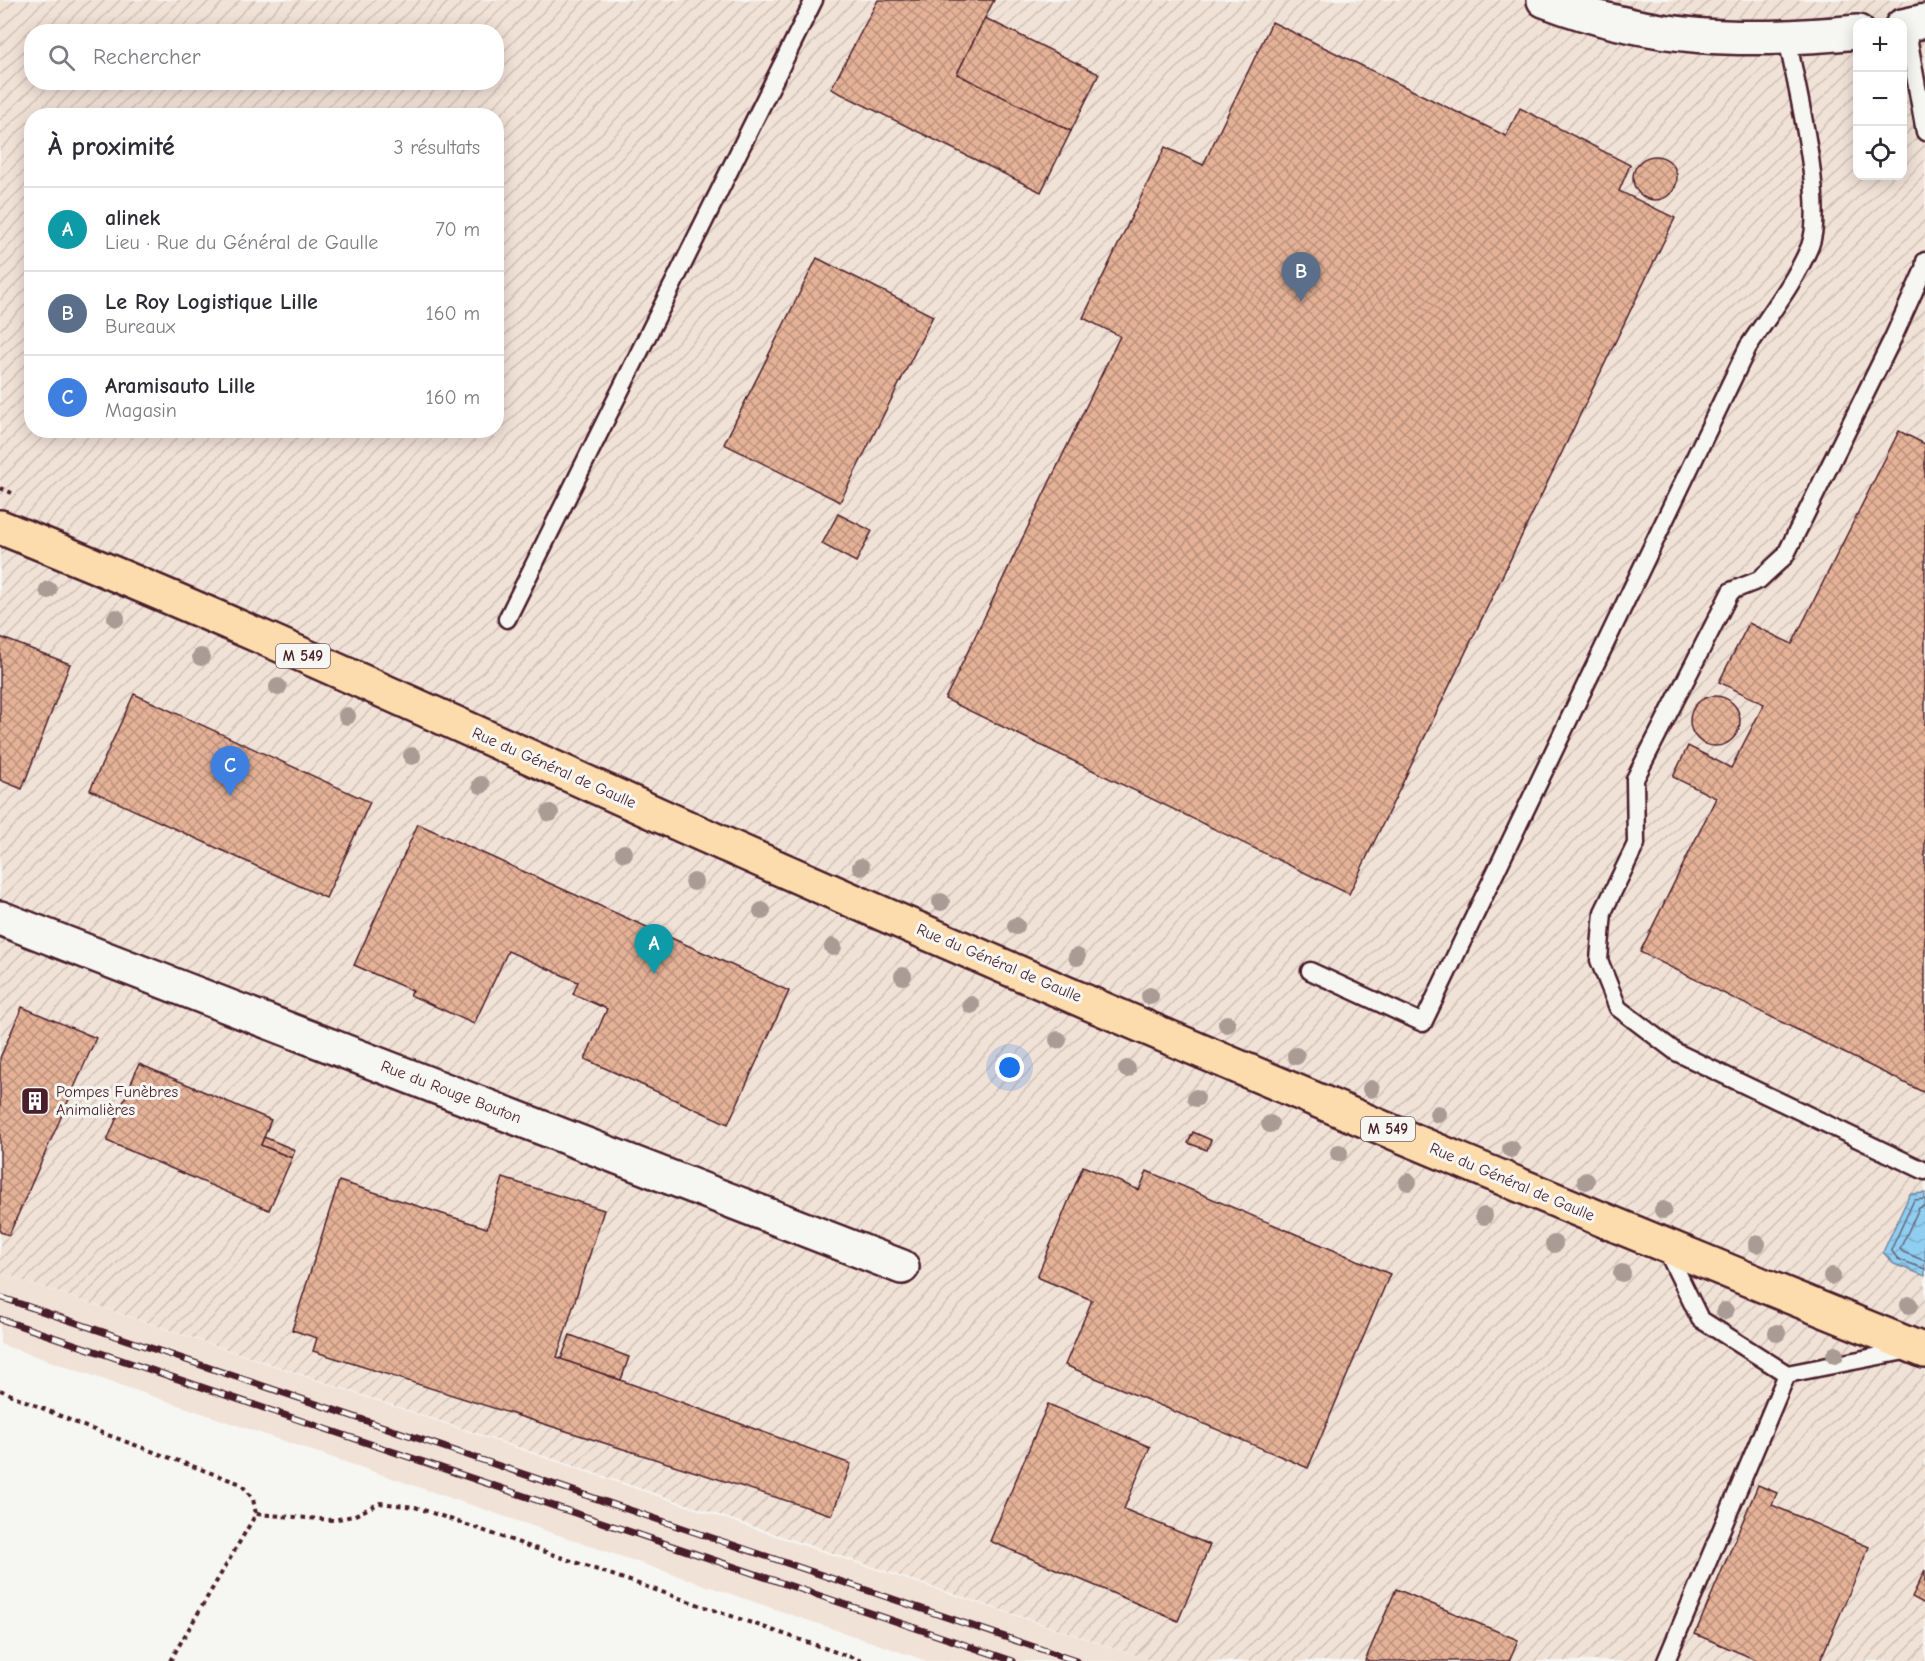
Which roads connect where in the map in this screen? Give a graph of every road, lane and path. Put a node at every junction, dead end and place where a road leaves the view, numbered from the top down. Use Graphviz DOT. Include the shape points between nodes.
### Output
graph roads {
  1 [pos="814,0"];
  2 [pos="1544,0"];
  3 [pos="1911,24"];
  4 [pos="1853,32"];
  5 [pos="1787,38"];
  6 [pos="1925,132"];
  7 [pos="1925,266"];
  8 [pos="0,513"];
  9 [pos="0,527"];
  10 [pos="80,559"];
  11 [pos="507,619"];
  12 [pos="0,918"];
  13 [pos="1310,971"];
  14 [pos="1925,1171"];
  15 [pos="1665,1245"];
  16 [pos="902,1267"];
  17 [pos="1922,1350"];
  18 [pos="1787,1374"];
  19 [pos="0,1390"];
  20 [pos="255,1514"];
  21 [pos="170,1661"];
  22 [pos="862,1661"];
  23 [pos="1666,1661"];
  1 -- 11 [label="lane"];
  2 -- 5 [label="street" via="1670,34 1728,39"];
  3 -- 6 [label="lane"];
  4 -- 5 [label="street"];
  5 -- 13 [label="lane" via="1815,204 1810,244 1787,289 1748,347 1423,1023"];
  7 -- 14 [label="lane" via="1785,556 1759,580 1731,591 1635,779 1636,844 1603,912 1599,960 1618,1008 1676,1052"];
  8 -- 10 [label="main road, Rue du Général de Gaulle / M 549"];
  9 -- 10 [label="main road, Rue du Général de Gaulle / M 549"];
  10 -- 15 [label="main road, Rue du Général de Gaulle / M 549" via="1163,1034"];
  12 -- 16 [label="street, Rue du Rouge Bouton"];
  15 -- 17 [label="main road, Rue du Général de Gaulle / M 549"];
  15 -- 18 [label="lane" via="1700,1319"];
  17 -- 18 [label="lane"];
  18 -- 23 [label="lane"];
  19 -- 20 [label="path" via="86,1427 240,1484 253,1499"];
  20 -- 21 [label="path"];
  20 -- 22 [label="path" via="333,1520 353,1516 380,1503 415,1508"];
}
